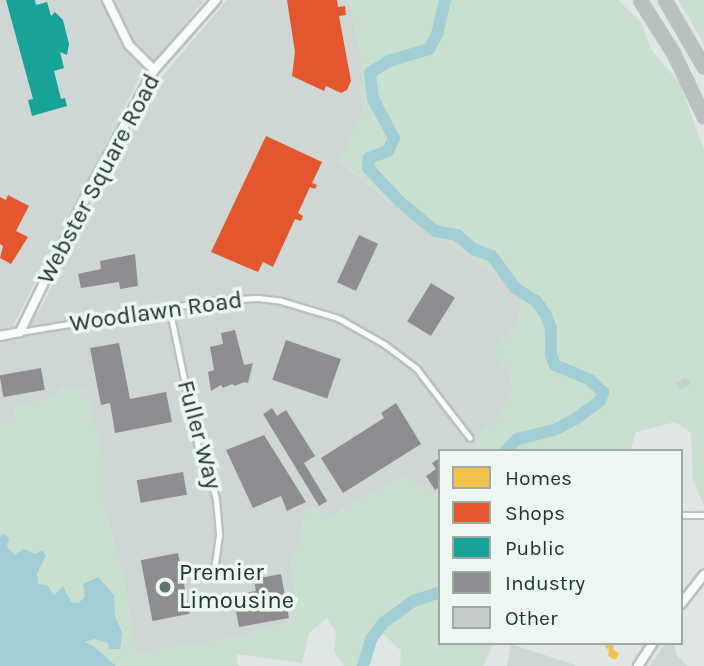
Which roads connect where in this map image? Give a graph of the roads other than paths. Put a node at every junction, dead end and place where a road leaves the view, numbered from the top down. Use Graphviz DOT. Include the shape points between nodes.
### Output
graph roads {
  1 [pos="107,0"];
  2 [pos="216,0"];
  3 [pos="640,0"];
  4 [pos="665,0"];
  5 [pos="704,67"];
  6 [pos="154,70"];
  7 [pos="704,117"];
  8 [pos="169,307"];
  9 [pos="20,332"];
  10 [pos="0,336"];
  11 [pos="470,438"];
  12 [pos="683,514"];
  13 [pos="704,515"];
  14 [pos="215,564"];
  15 [pos="704,575"];
  16 [pos="683,601"];
  17 [pos="652,645"];
  18 [pos="638,666"];
  1 -- 6 [label="street" via="129,45"];
  2 -- 6 [label="street, Webster Square Road"];
  3 -- 7 [label="highway" via="674,54"];
  4 -- 5 [label="highway"];
  6 -- 9 [label="street, Webster Square Road"];
  8 -- 9 [label="street, Woodlawn Road"];
  8 -- 11 [label="street, Woodlawn Road" via="258,298 338,318 416,368"];
  8 -- 14 [label="street, Fuller Way" via="199,449 216,499 219,535"];
  9 -- 10 [label="street, Woodlawn Road"];
  12 -- 13 [label="street"];
  15 -- 16 [label="street"];
  17 -- 18 [label="street"];
}
